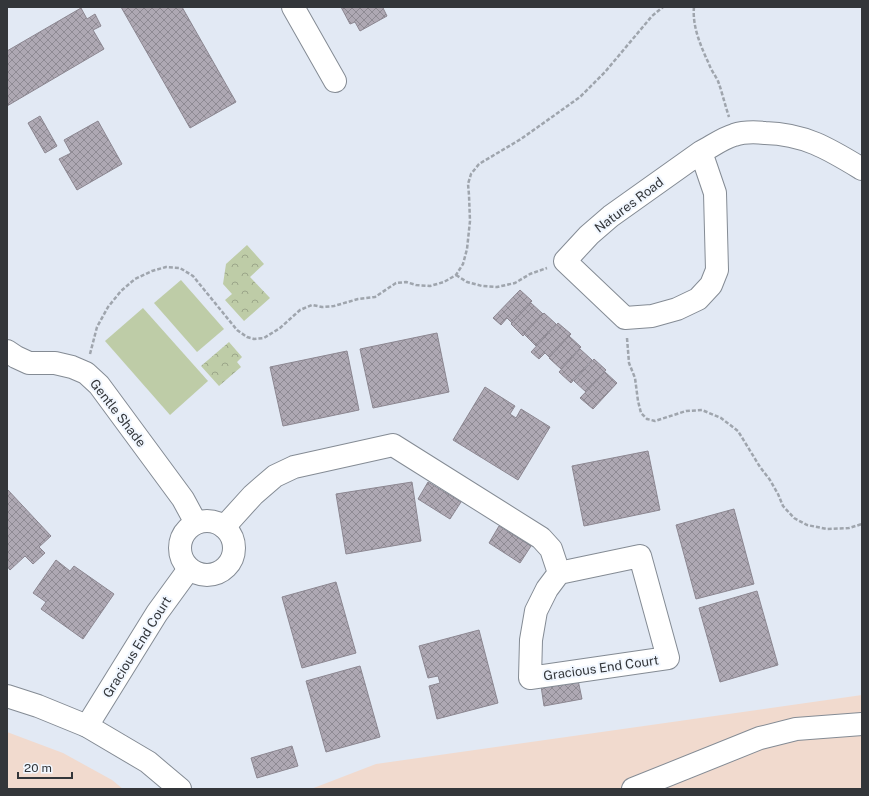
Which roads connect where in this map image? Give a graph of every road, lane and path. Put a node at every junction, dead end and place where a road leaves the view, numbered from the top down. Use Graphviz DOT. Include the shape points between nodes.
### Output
graph roads {
  1 [pos="293,7"];
  2 [pos="663,7"];
  3 [pos="694,7"];
  4 [pos="335,81"];
  5 [pos="734,135"];
  6 [pos="701,152"];
  7 [pos="862,169"];
  8 [pos="565,261"];
  9 [pos="456,275"];
  10 [pos="625,318"];
  11 [pos="7,351"];
  12 [pos="81,371"];
  13 [pos="196,524"];
  14 [pos="862,524"];
  15 [pos="224,527"];
  16 [pos="189,569"];
  17 [pos="559,573"];
  18 [pos="7,696"];
  19 [pos="862,724"];
  20 [pos="88,726"];
  21 [pos="180,789"];
  22 [pos="633,789"];
  1 -- 4 [label="street"];
  2 -- 9 [label="path" via="580,97 521,139 480,164 471,174 468,184 470,221 467,249 463,264"];
  3 -- 5 [label="path" via="696,31 718,81"];
  5 -- 6 [label="street, Natures Road"];
  5 -- 7 [label="street, Natures Road" via="756,132 801,138 818,144"];
  6 -- 8 [label="street, Natures Road" via="611,216"];
  6 -- 10 [label="street" via="715,193 717,270 712,285 698,299 677,309 652,316"];
  8 -- 9 [label="path" via="530,274 515,283 497,287 467,282"];
  8 -- 10 [label="street"];
  9 -- 12 [label="path" via="430,286 396,282 375,296 334,306 312,305 300,310 264,338 254,339 237,330 193,276 180,268 166,267 135,279 121,291 97,327 90,354"];
  10 -- 14 [label="path" via="629,364 641,413 655,421 686,411 702,410 722,418 738,431 770,480 783,506 794,518 807,525 827,529 849,528"];
  11 -- 12 [label="street, Gentle Shade" via="29,363 56,363"];
  12 -- 13 [label="street, Gentle Shade" via="99,385 182,499"];
  13 -- 15 [label="street" via="203,521 214,522"];
  13 -- 16 [label="street" via="184,534 180,544 183,562"];
  15 -- 16 [label="street" via="234,543 234,554 229,565 220,573 209,576 199,575"];
  15 -- 17 [label="street" via="253,494 275,476 294,467 393,445 541,538 551,549"];
  16 -- 20 [label="street, Gracious End Court" via="158,613"];
  17 -- 17 [label="street, Gracious End Court" via="536,611 531,640 530,678 668,658 640,556"];
  18 -- 20 [label="street"];
  19 -- 22 [label="street" via="796,729 760,738"];
  20 -- 21 [label="street" via="148,762"];
}
